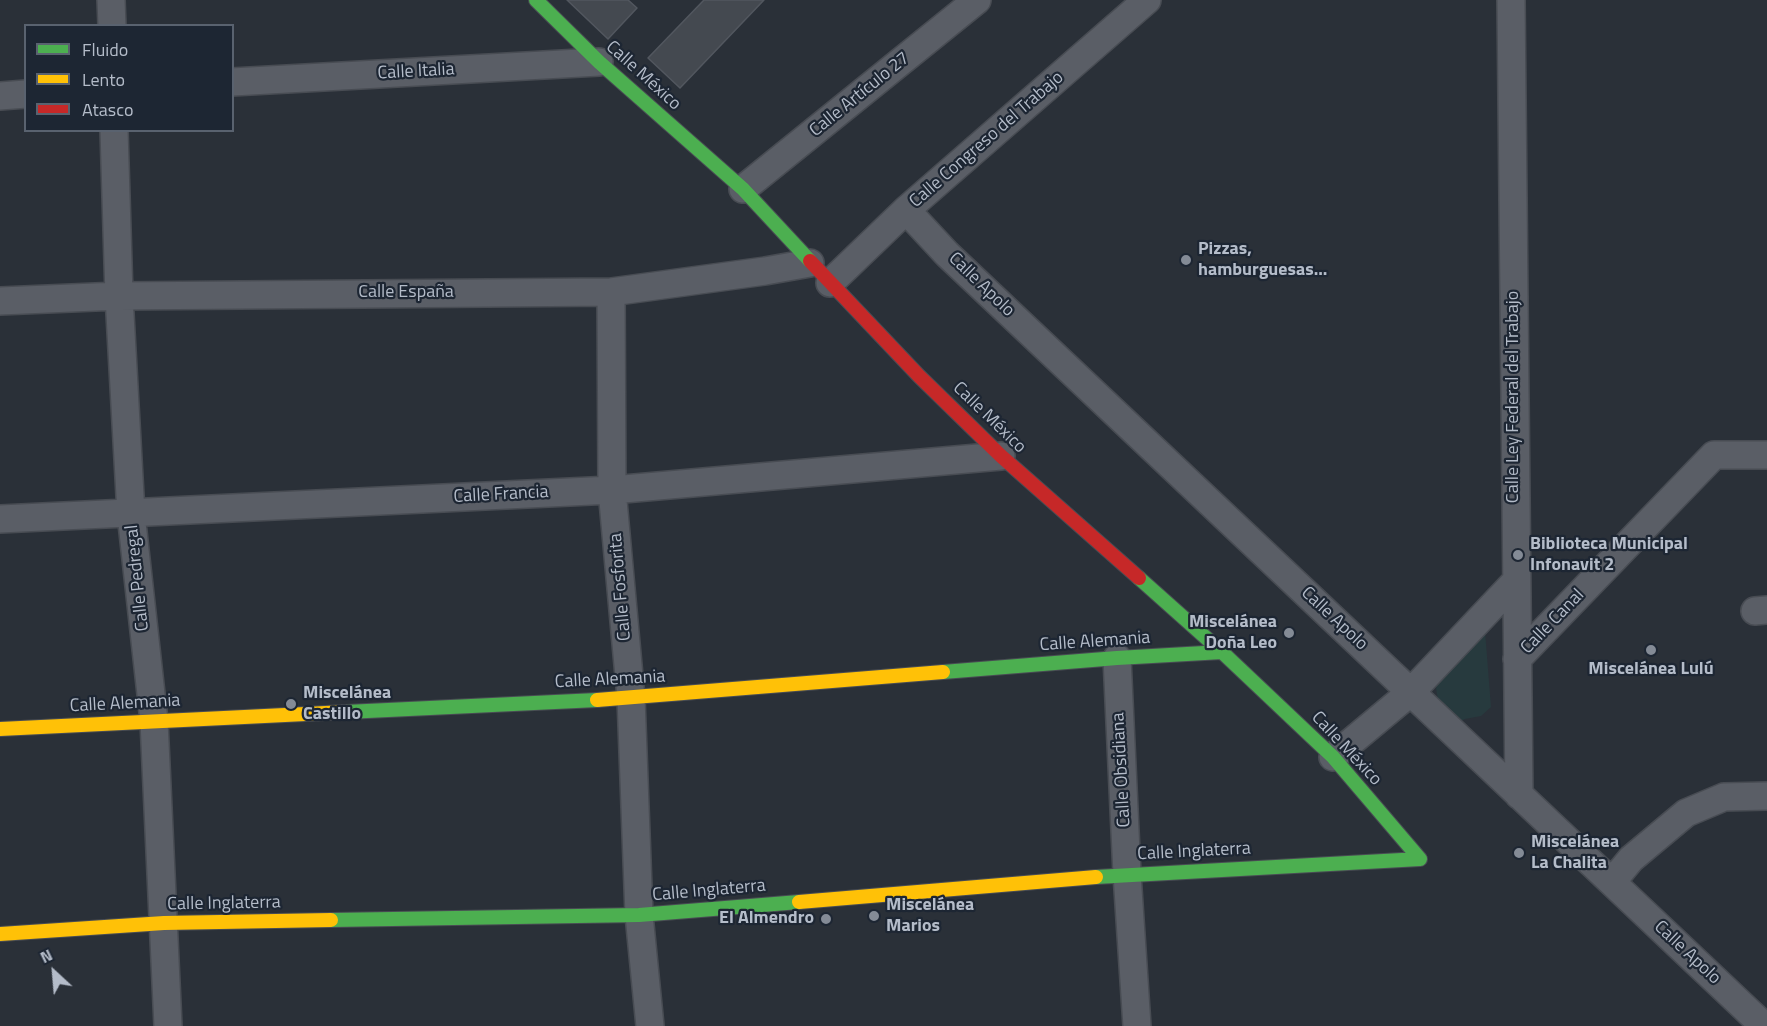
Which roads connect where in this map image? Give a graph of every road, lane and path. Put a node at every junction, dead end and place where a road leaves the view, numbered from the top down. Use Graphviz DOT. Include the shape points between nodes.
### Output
graph roads {
  1 [pos="111,0"];
  2 [pos="536,0"];
  3 [pos="977,0"];
  4 [pos="1147,0"];
  5 [pos="1511,0"];
  6 [pos="112,24"];
  7 [pos="599,62"];
  8 [pos="234,82"];
  9 [pos="24,94"];
  10 [pos="0,96"];
  11 [pos="114,132"];
  12 [pos="743,189"];
  13 [pos="906,210"];
  14 [pos="810,263"];
  15 [pos="830,283"];
  16 [pos="611,292"];
  17 [pos="118,296"];
  18 [pos="0,301"];
  19 [pos="1767,455"];
  20 [pos="1001,456"];
  21 [pos="612,490"];
  22 [pos="131,514"];
  23 [pos="0,519"];
  24 [pos="1515,581"];
  25 [pos="1222,652"];
  26 [pos="1117,658"];
  27 [pos="1517,659"];
  28 [pos="1410,692"];
  29 [pos="631,698"];
  30 [pos="154,721"];
  31 [pos="0,729"];
  32 [pos="1333,757"];
  33 [pos="1519,795"];
  34 [pos="1767,796"];
  35 [pos="1420,859"];
  36 [pos="1127,874"];
  37 [pos="1611,882"];
  38 [pos="639,915"];
  39 [pos="164,923"];
  40 [pos="0,934"];
  41 [pos="168,1026"];
  42 [pos="650,1026"];
  43 [pos="1137,1026"];
  44 [pos="1764,1026"];
  1 -- 6 [label="street"];
  2 -- 7 [label="street, Calle México"];
  3 -- 12 [label="street, Calle Artículo 27"];
  4 -- 13 [label="street, Calle Congreso del Trabajo"];
  5 -- 24 [label="street, Calle Ley Federal del Trabajo"];
  7 -- 8 [label="street, Calle Italia"];
  7 -- 12 [label="street, Calle México"];
  9 -- 10 [label="street"];
  11 -- 17 [label="street, Calle Pedregal"];
  12 -- 14 [label="street, Calle México"];
  13 -- 15 [label="street, Calle Congreso del Trabajo"];
  13 -- 28 [label="street, Calle Apolo" via="947,254"];
  14 -- 15 [label="street, Calle México"];
  14 -- 16 [label="street, Calle España"];
  15 -- 20 [label="street, Calle México"];
  16 -- 17 [label="street, Calle España"];
  16 -- 21 [label="street, Calle Fosforita"];
  17 -- 18 [label="street, Calle España"];
  17 -- 22 [label="street, Calle Pedregal"];
  19 -- 27 [label="street, Calle Canal" via="1714,454"];
  20 -- 21 [label="street, Calle Francia"];
  20 -- 25 [label="street, Calle México"];
  21 -- 22 [label="street, Calle Francia"];
  21 -- 29 [label="street, Calle Fosforita"];
  22 -- 23 [label="street, Calle Francia"];
  22 -- 30 [label="street, Calle Pedregal"];
  24 -- 27 [label="street, Calle Ley Federal del Trabajo"];
  24 -- 28 [label="street"];
  25 -- 26 [label="street, Calle Alemania"];
  25 -- 32 [label="street, Calle México"];
  26 -- 29 [label="street, Calle Alemania"];
  26 -- 36 [label="street, Calle Obsidiana"];
  27 -- 33 [label="street, Calle Ley Federal del Trabajo"];
  28 -- 32 [label="street"];
  28 -- 33 [label="street, Calle Apolo"];
  29 -- 30 [label="street, Calle Alemania"];
  29 -- 38 [label="street, Calle Fosforita"];
  30 -- 31 [label="street, Calle Alemania"];
  30 -- 39 [label="street, Calle Pedregal"];
  32 -- 35 [label="street, Calle México"];
  33 -- 37 [label="street, Calle Apolo"];
  34 -- 37 [label="street" via="1724,797 1686,813 1631,859"];
  35 -- 36 [label="street, Calle Inglaterra"];
  36 -- 38 [label="street, Calle Inglaterra"];
  36 -- 43 [label="street, Calle Obsidiana"];
  37 -- 44 [label="street, Calle Apolo"];
  38 -- 39 [label="street, Calle Inglaterra"];
  38 -- 42 [label="street, Calle Fosforita"];
  39 -- 40 [label="street, Calle Inglaterra"];
  39 -- 41 [label="street, Calle Pedregal"];
}
